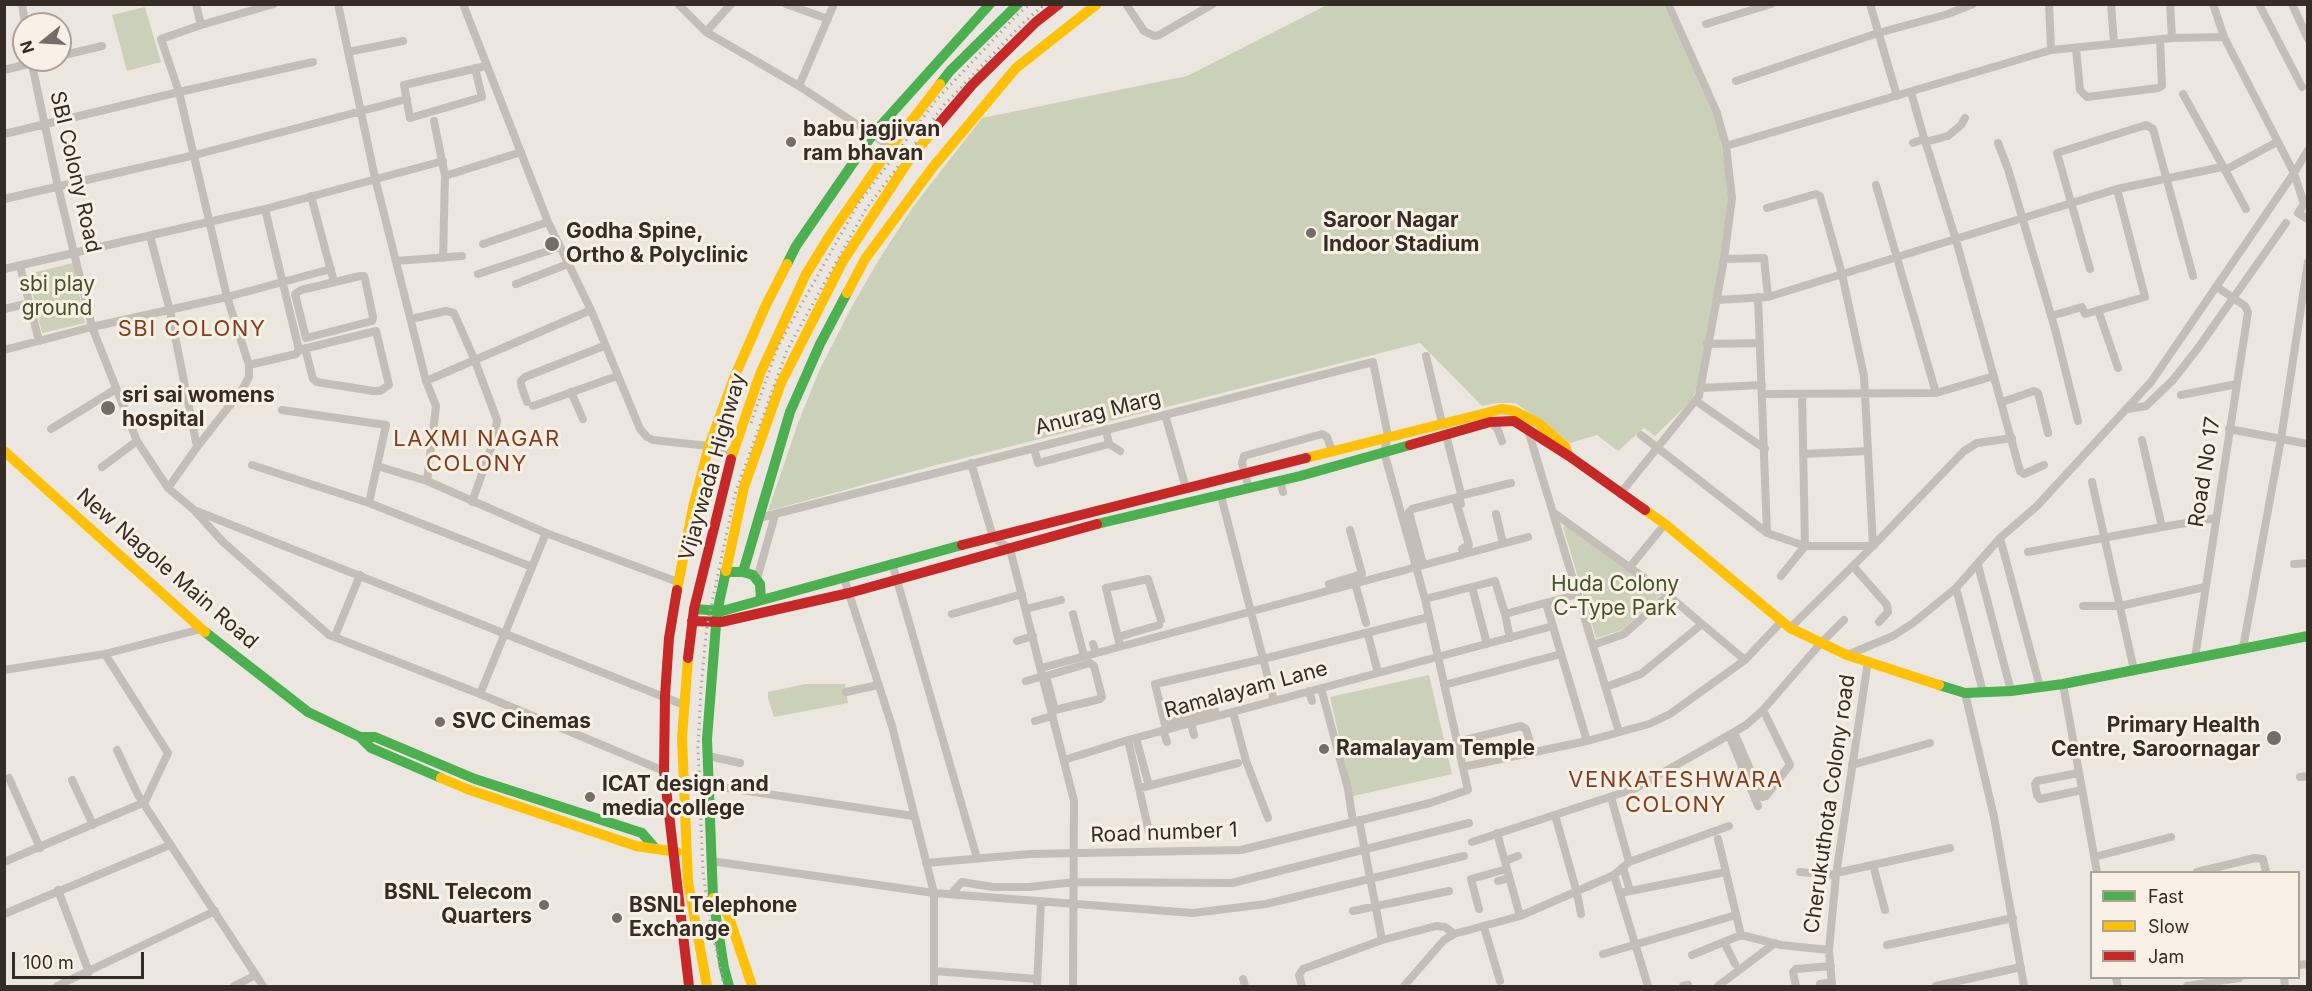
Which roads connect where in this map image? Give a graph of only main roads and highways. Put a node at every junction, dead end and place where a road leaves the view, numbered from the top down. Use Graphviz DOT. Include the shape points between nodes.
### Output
graph roads {
  1 [pos="990,4"];
  2 [pos="1018,4"];
  3 [pos="1059,4"];
  4 [pos="1096,4"];
  5 [pos="987,52"];
  6 [pos="971,68"];
  7 [pos="760,374"];
  8 [pos="781,383"];
  9 [pos="1488,417"];
  10 [pos="4,451"];
  11 [pos="1569,456"];
  12 [pos="1129,502"];
  13 [pos="1132,517"];
  14 [pos="725,572"];
  15 [pos="743,572"];
  16 [pos="786,592"];
  17 [pos="761,600"];
  18 [pos="789,607"];
  19 [pos="693,615"];
  20 [pos="716,617"];
  21 [pos="2307,636"];
  22 [pos="673,851"];
  23 [pos="686,853"];
  24 [pos="713,898"];
  25 [pos="689,987"];
  26 [pos="707,987"];
  27 [pos="729,987"];
  28 [pos="752,987"];
  1 -- 22 [label="main road" via="873,134 796,246 734,378 708,447 669,638 664,771"];
  2 -- 5 [label="main road, Vijaywada Highway"];
  3 -- 5 [label="main road, Vijaywada Highway"];
  4 -- 15 [label="main road" via="1016,68 933,167 865,259 790,412"];
  5 -- 6 [label="main road, Vijaywada Highway"];
  5 -- 6 [label="main road, Vijaywada Highway"];
  6 -- 7 [label="main road, Vijaywada Highway" via="950,71 832,232 806,274"];
  6 -- 8 [label="main road, Vijaywada Highway" via="843,261"];
  7 -- 8 [label="main road"];
  7 -- 19 [label="main road, Vijaywada Highway" via="733,452"];
  8 -- 14 [label="main road, Vijaywada Highway" via="744,487"];
  9 -- 11 [label="main road" via="1514,422"];
  9 -- 11 [label="main road" via="1502,409 1524,415 1551,433 1565,446"];
  9 -- 12 [label="main road" via="1442,423"];
  9 -- 13 [label="main road" via="1446,435"];
  10 -- 22 [label="main road, New Nagole Main Road" via="201,629 308,712 360,737 371,748 467,789 636,846"];
  11 -- 21 [label="main road" via="1665,524 1786,625 1847,655 1965,693 2063,684"];
  12 -- 13 [label="main road"];
  12 -- 16 [label="main road"];
  13 -- 18 [label="main road"];
  14 -- 15 [label="main road"];
  14 -- 20 [label="main road, Vijaywada Highway"];
  15 -- 17 [label="main road" via="757,579"];
  16 -- 17 [label="main road"];
  16 -- 18 [label="main road"];
  17 -- 20 [label="main road"];
  18 -- 20 [label="main road"];
  19 -- 20 [label="main road"];
  19 -- 23 [label="main road, Vijaywada Highway" via="682,738"];
  20 -- 24 [label="main road, Vijaywada Highway" via="708,756"];
  22 -- 23 [label="main road"];
  22 -- 25 [label="main road"];
  23 -- 26 [label="main road, Vijaywada Highway"];
  24 -- 27 [label="main road, Vijaywada Highway"];
  24 -- 28 [label="main road" via="724,907 730,920"];
}
